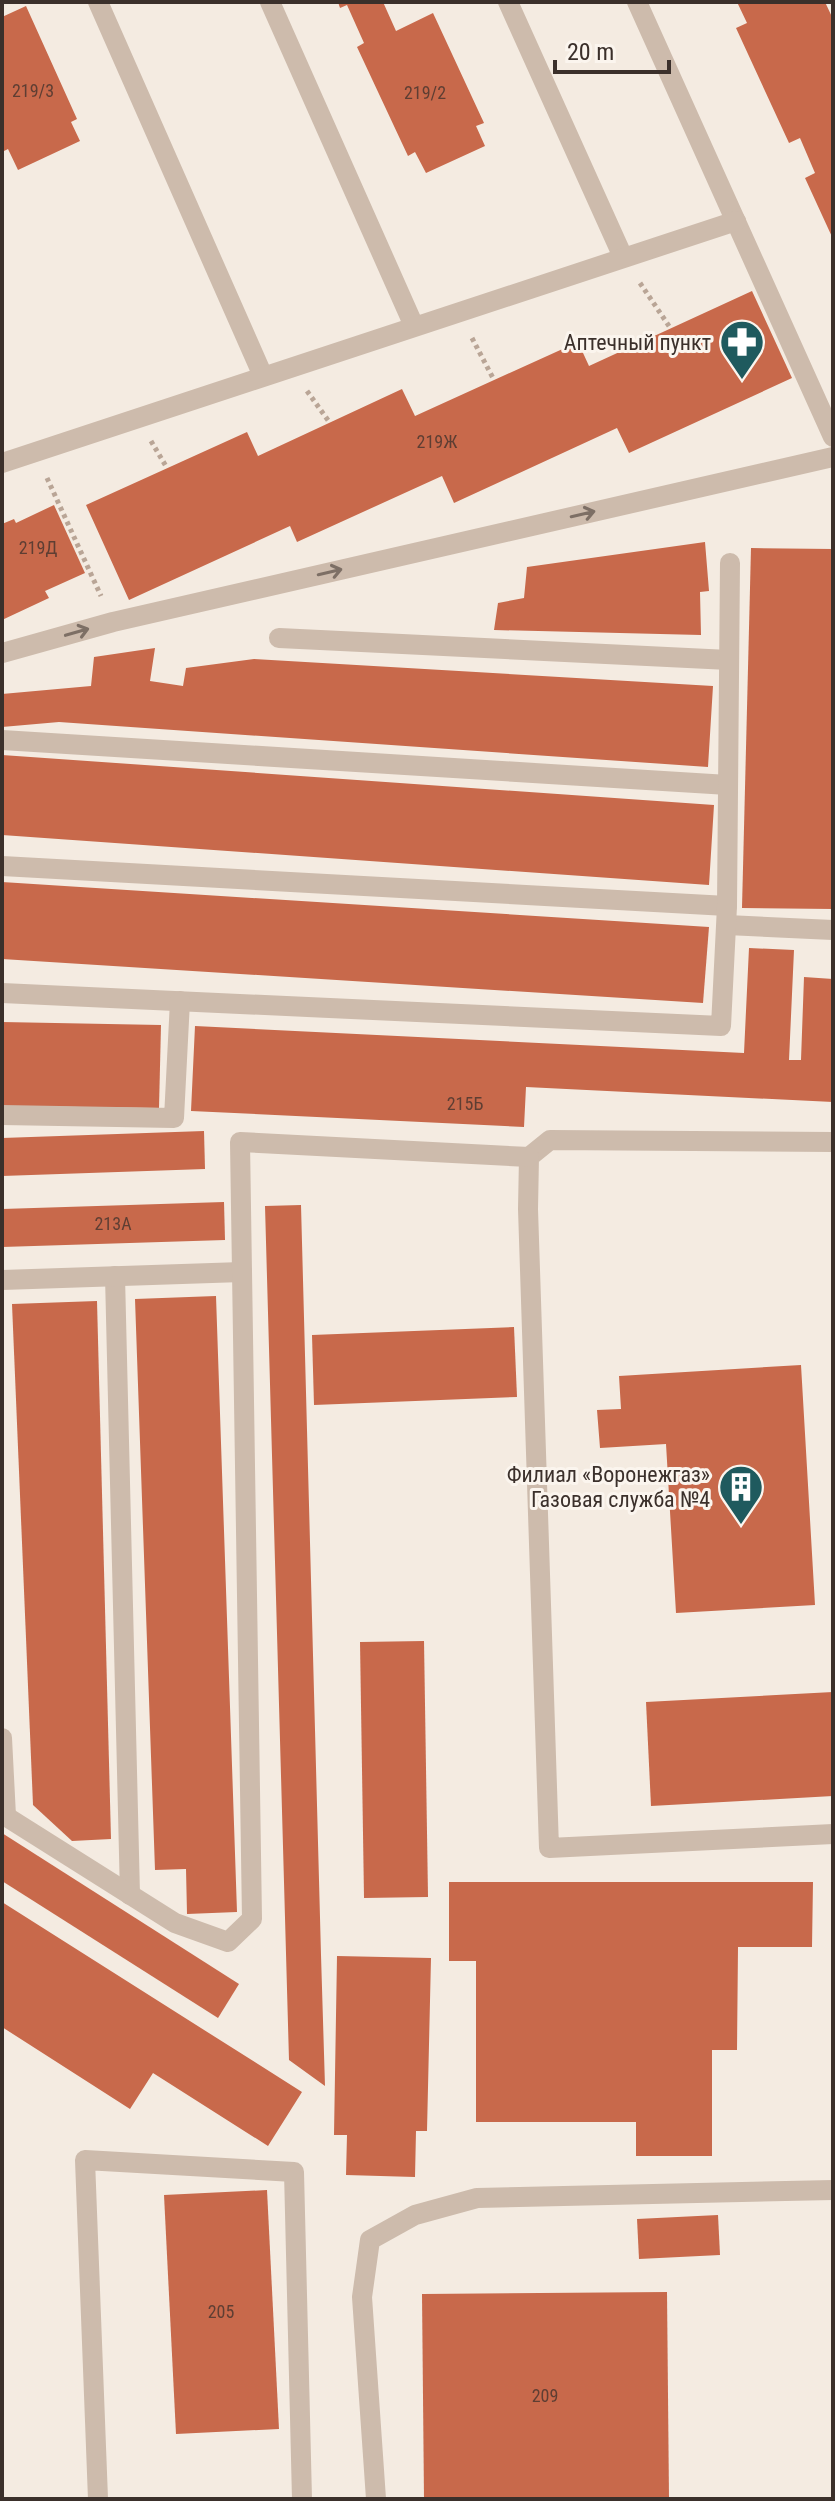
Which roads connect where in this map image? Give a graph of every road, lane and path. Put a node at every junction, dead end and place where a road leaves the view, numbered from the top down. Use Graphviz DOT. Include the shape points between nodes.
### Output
graph roads {
  1 [pos="98,2"];
  2 [pos="270,2"];
  3 [pos="508,2"];
  4 [pos="637,2"];
  5 [pos="736,221"];
  6 [pos="623,257"];
  7 [pos="458,311"];
  8 [pos="414,326"];
  9 [pos="671,329"];
  10 [pos="263,376"];
  11 [pos="494,380"];
  12 [pos="833,437"];
  13 [pos="35,452"];
  14 [pos="833,457"];
  15 [pos="2,463"];
  16 [pos="730,563"];
  17 [pos="113,622"];
  18 [pos="279,638"];
  19 [pos="2,653"];
  20 [pos="729,660"];
  21 [pos="2,740"];
  22 [pos="728,785"];
  23 [pos="2,866"];
  24 [pos="727,915"];
  25 [pos="833,930"];
  26 [pos="2,993"];
  27 [pos="180,1001"];
  28 [pos="2,1115"];
  29 [pos="833,1142"];
  30 [pos="529,1157"];
  31 [pos="242,1272"];
  32 [pos="115,1276"];
  33 [pos="2,1280"];
  34 [pos="2,1738"];
  35 [pos="4,1815"];
  36 [pos="833,1834"];
  37 [pos="130,1895"];
  38 [pos="833,2190"];
  39 [pos="98,2499"];
  40 [pos="302,2499"];
  41 [pos="376,2499"];
  1 -- 10 [label="lane"];
  2 -- 8 [label="lane"];
  3 -- 6 [label="lane"];
  4 -- 5 [label="lane"];
  5 -- 6 [label="lane"];
  5 -- 12 [label="lane"];
  6 -- 7 [label="lane"];
  6 -- 9 [label="path"];
  7 -- 8 [label="lane"];
  7 -- 11 [label="path"];
  8 -- 10 [label="lane"];
  10 -- 13 [label="lane"];
  13 -- 15 [label="lane"];
  13 -- 17 [label="path"];
  17 -- 14 [label="lane, one-way"];
  16 -- 20 [label="lane"];
  19 -- 17 [label="lane, one-way"];
  18 -- 20 [label="lane"];
  20 -- 22 [label="lane"];
  21 -- 22 [label="lane"];
  22 -- 24 [label="lane"];
  23 -- 24 [label="lane"];
  24 -- 25 [label="lane"];
  24 -- 27 [label="lane" via="721,1026"];
  26 -- 27 [label="lane"];
  27 -- 28 [label="lane" via="174,1118"];
  29 -- 30 [label="lane" via="550,1140"];
  30 -- 31 [label="lane" via="240,1142"];
  30 -- 36 [label="lane" via="549,1848"];
  31 -- 32 [label="lane"];
  31 -- 37 [label="lane" via="252,1919 228,1942 175,1923"];
  32 -- 33 [label="lane"];
  32 -- 37 [label="lane"];
  34 -- 35 [label="lane"];
  35 -- 37 [label="lane"];
  38 -- 41 [label="lane" via="477,2198 415,2215 370,2240 362,2297"];
  39 -- 40 [label="lane" via="85,2160 294,2172"];
}
